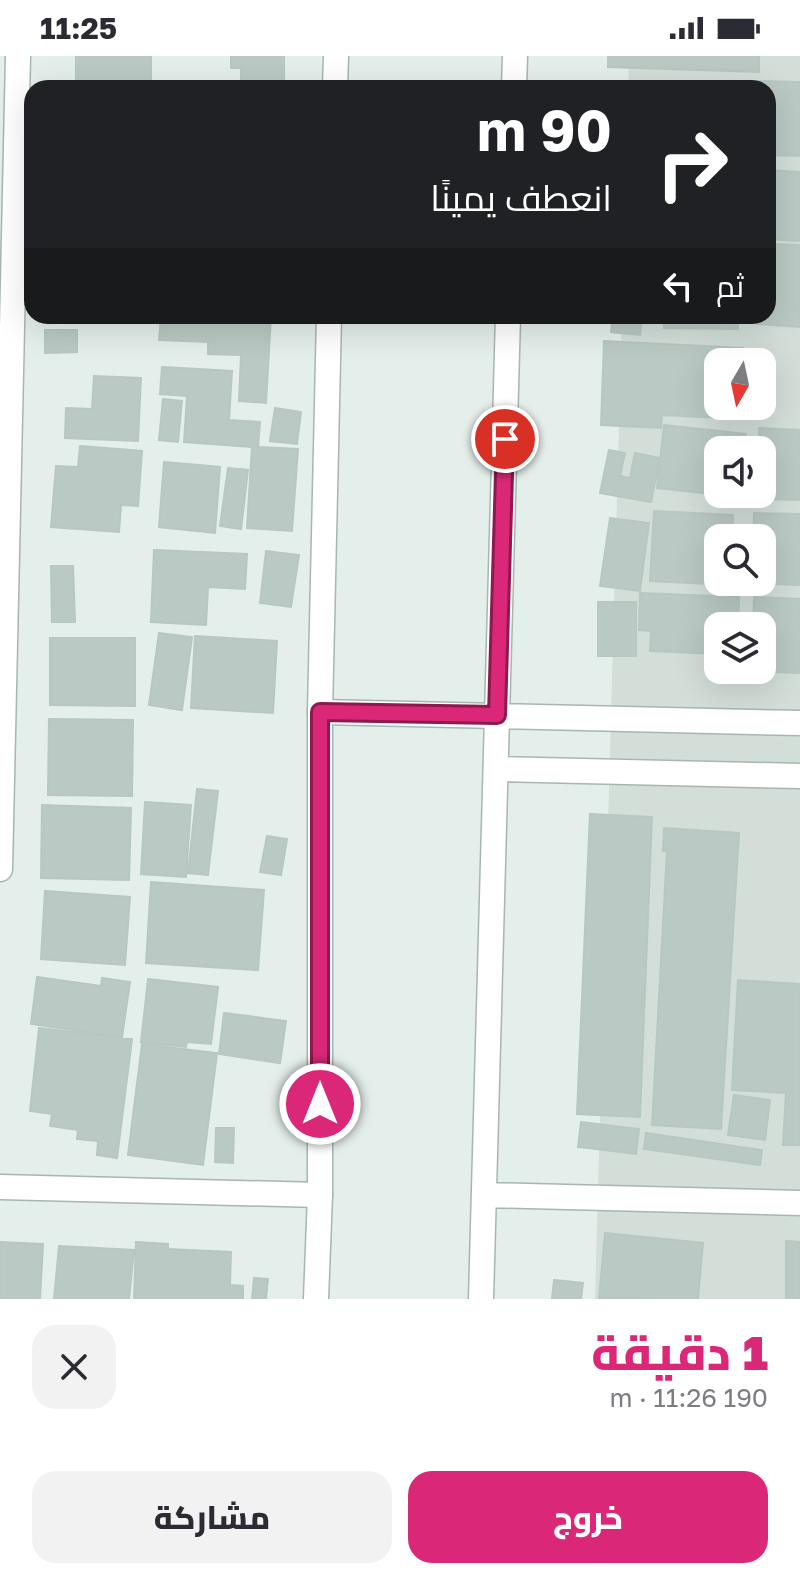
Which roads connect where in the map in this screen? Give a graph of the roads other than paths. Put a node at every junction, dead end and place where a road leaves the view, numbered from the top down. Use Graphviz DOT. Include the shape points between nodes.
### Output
graph roads {
  1 [pos="18,56"];
  2 [pos="336,56"];
  3 [pos="515,56"];
  4 [pos="335,80"];
  5 [pos="514,80"];
  6 [pos="24,199"];
  7 [pos="329,324"];
  8 [pos="508,324"];
  9 [pos="4,479"];
  10 [pos="320,712"];
  11 [pos="497,715"];
  12 [pos="800,723"];
  13 [pos="496,769"];
  14 [pos="800,776"];
  15 [pos="0,869"];
  16 [pos="0,1187"];
  17 [pos="320,1195"];
  18 [pos="484,1195"];
  19 [pos="800,1203"];
  20 [pos="316,1299"];
  21 [pos="481,1299"];
  1 -- 6 [label="street"];
  2 -- 4 [label="street"];
  3 -- 5 [label="street"];
  6 -- 9 [label="street"];
  7 -- 10 [label="street"];
  8 -- 11 [label="street"];
  9 -- 15 [label="street"];
  10 -- 11 [label="street"];
  10 -- 17 [label="street"];
  11 -- 12 [label="street"];
  11 -- 13 [label="street"];
  13 -- 14 [label="street"];
  13 -- 18 [label="street"];
  16 -- 17 [label="street"];
  17 -- 20 [label="street"];
  18 -- 19 [label="street"];
  18 -- 21 [label="street"];
}
